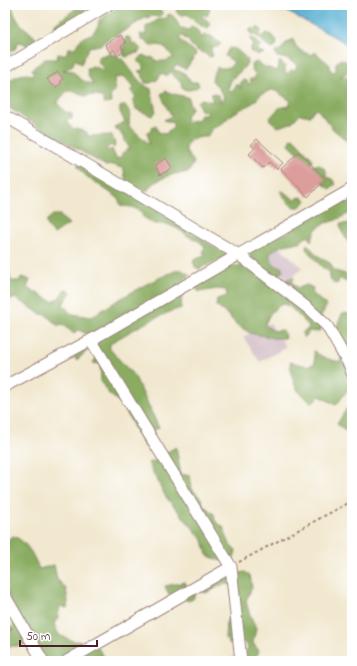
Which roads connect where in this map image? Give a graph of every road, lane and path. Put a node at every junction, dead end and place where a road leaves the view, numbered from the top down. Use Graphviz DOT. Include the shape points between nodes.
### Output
graph roads {
  1 [pos="108,5"];
  2 [pos="5,67"];
  3 [pos="5,116"];
  4 [pos="352,188"];
  5 [pos="239,255"];
  6 [pos="91,340"];
  7 [pos="352,373"];
  8 [pos="5,386"];
  9 [pos="352,501"];
  10 [pos="231,567"];
  11 [pos="5,596"];
  12 [pos="43,661"];
  13 [pos="67,661"];
  14 [pos="241,661"];
  1 -- 2 [label="street"];
  3 -- 5 [label="street"];
  4 -- 5 [label="street"];
  5 -- 6 [label="street"];
  5 -- 7 [label="street" via="327,326"];
  6 -- 8 [label="street"];
  6 -- 10 [label="street"];
  9 -- 10 [label="path"];
  10 -- 13 [label="street"];
  10 -- 14 [label="street"];
  11 -- 12 [label="street"];
}
